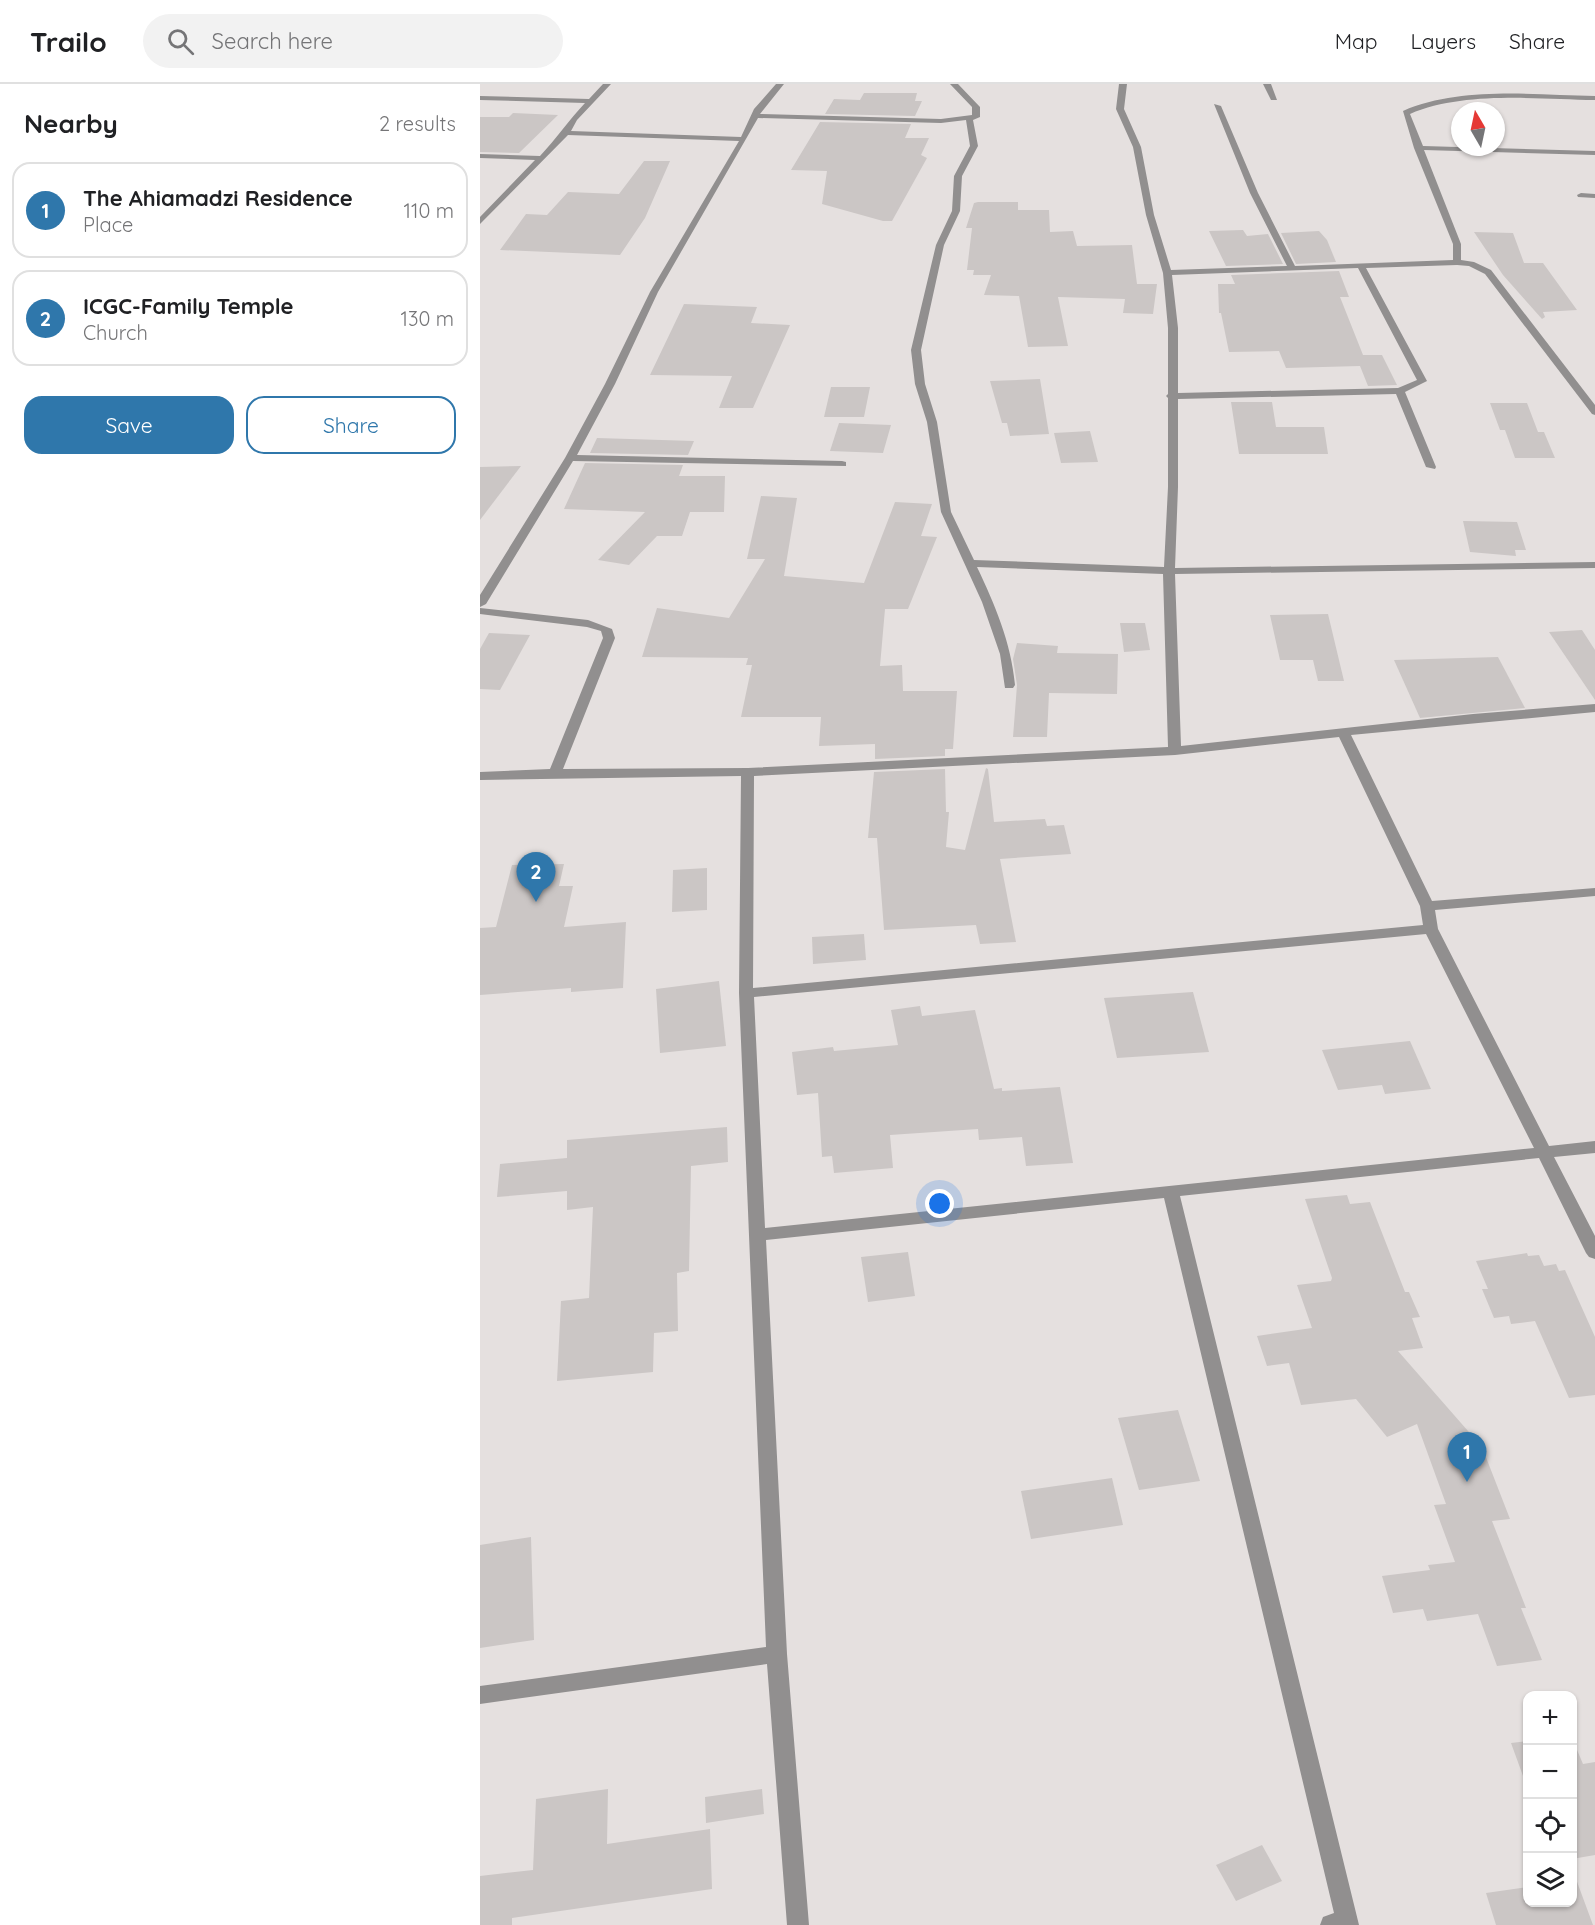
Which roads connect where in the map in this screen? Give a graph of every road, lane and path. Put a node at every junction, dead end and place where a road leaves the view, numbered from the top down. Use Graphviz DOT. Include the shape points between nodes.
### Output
graph roads {
  1 [pos="607,84"];
  2 [pos="780,84"];
  3 [pos="954,84"];
  4 [pos="1123,84"];
  5 [pos="1267,84"];
  6 [pos="480,98"];
  7 [pos="1274,98"];
  8 [pos="1595,98"];
  9 [pos="591,100"];
  10 [pos="1217,105"];
  11 [pos="755,116"];
  12 [pos="969,118"];
  13 [pos="566,133"];
  14 [pos="741,139"];
  15 [pos="1418,148"];
  16 [pos="1595,153"];
  17 [pos="480,156"];
  18 [pos="539,158"];
  19 [pos="1581,195"];
  20 [pos="1595,196"];
  21 [pos="480,222"];
  22 [pos="1456,262"];
  23 [pos="1360,264"];
  24 [pos="1292,268"];
  25 [pos="1167,273"];
  26 [pos="1400,391"];
  27 [pos="1171,396"];
  28 [pos="1595,412"];
  29 [pos="570,458"];
  30 [pos="842,464"];
  31 [pos="1431,467"];
  32 [pos="970,563"];
  33 [pos="1595,565"];
  34 [pos="1169,571"];
  35 [pos="480,604"];
  36 [pos="480,612"];
  37 [pos="1009,685"];
  38 [pos="1595,708"];
  39 [pos="1344,733"];
  40 [pos="1175,751"];
  41 [pos="748,772"];
  42 [pos="555,773"];
  43 [pos="480,776"];
  44 [pos="1595,892"];
  45 [pos="1427,906"];
  46 [pos="1431,929"];
  47 [pos="746,993"];
  48 [pos="1595,1148"];
  49 [pos="1544,1153"];
  50 [pos="1171,1192"];
  51 [pos="756,1235"];
  52 [pos="1595,1253"];
  53 [pos="777,1654"];
  54 [pos="480,1695"];
  55 [pos="1342,1924"];
  56 [pos="798,1925"];
  1 -- 9 [label="street"];
  2 -- 11 [label="street"];
  3 -- 12 [label="street" via="976,108 976,117"];
  4 -- 25 [label="street" via="1120,109 1137,147 1150,215"];
  5 -- 7 [label="street"];
  6 -- 9 [label="street"];
  8 -- 15 [label="street" via="1480,100 1416,107 1406,113"];
  9 -- 13 [label="street"];
  10 -- 24 [label="street" via="1254,193"];
  11 -- 12 [label="street" via="893,121"];
  11 -- 14 [label="street"];
  12 -- 32 [label="street" via="974,146 958,176 956,211 940,245 916,350 946,512"];
  13 -- 14 [label="street"];
  13 -- 18 [label="street"];
  14 -- 29 [label="street" via="654,292"];
  15 -- 16 [label="street"];
  15 -- 22 [label="street" via="1457,244"];
  17 -- 18 [label="street"];
  18 -- 21 [label="street"];
  19 -- 20 [label="street"];
  22 -- 23 [label="street"];
  22 -- 28 [label="street" via="1488,272"];
  23 -- 24 [label="street"];
  23 -- 26 [label="street" via="1422,381"];
  24 -- 25 [label="street"];
  25 -- 27 [label="street" via="1173,328"];
  26 -- 27 [label="street"];
  26 -- 31 [label="street"];
  27 -- 34 [label="street" via="1173,487"];
  29 -- 30 [label="street"];
  29 -- 35 [label="street"];
  32 -- 34 [label="street"];
  32 -- 37 [label="street" via="1006,654"];
  33 -- 34 [label="street"];
  34 -- 40 [label="street"];
  36 -- 42 [label="street" via="588,624 606,630 609,638"];
  38 -- 39 [label="street"];
  39 -- 40 [label="street"];
  39 -- 45 [label="street"];
  40 -- 41 [label="street"];
  41 -- 42 [label="street"];
  41 -- 47 [label="street"];
  42 -- 43 [label="street"];
  44 -- 45 [label="street"];
  45 -- 46 [label="street"];
  46 -- 47 [label="street"];
  46 -- 49 [label="street"];
  47 -- 51 [label="street"];
  48 -- 49 [label="street"];
  49 -- 50 [label="street"];
  49 -- 52 [label="street"];
  50 -- 51 [label="street"];
  50 -- 55 [label="street"];
  51 -- 53 [label="street"];
  53 -- 54 [label="street"];
  53 -- 56 [label="street"];
}
